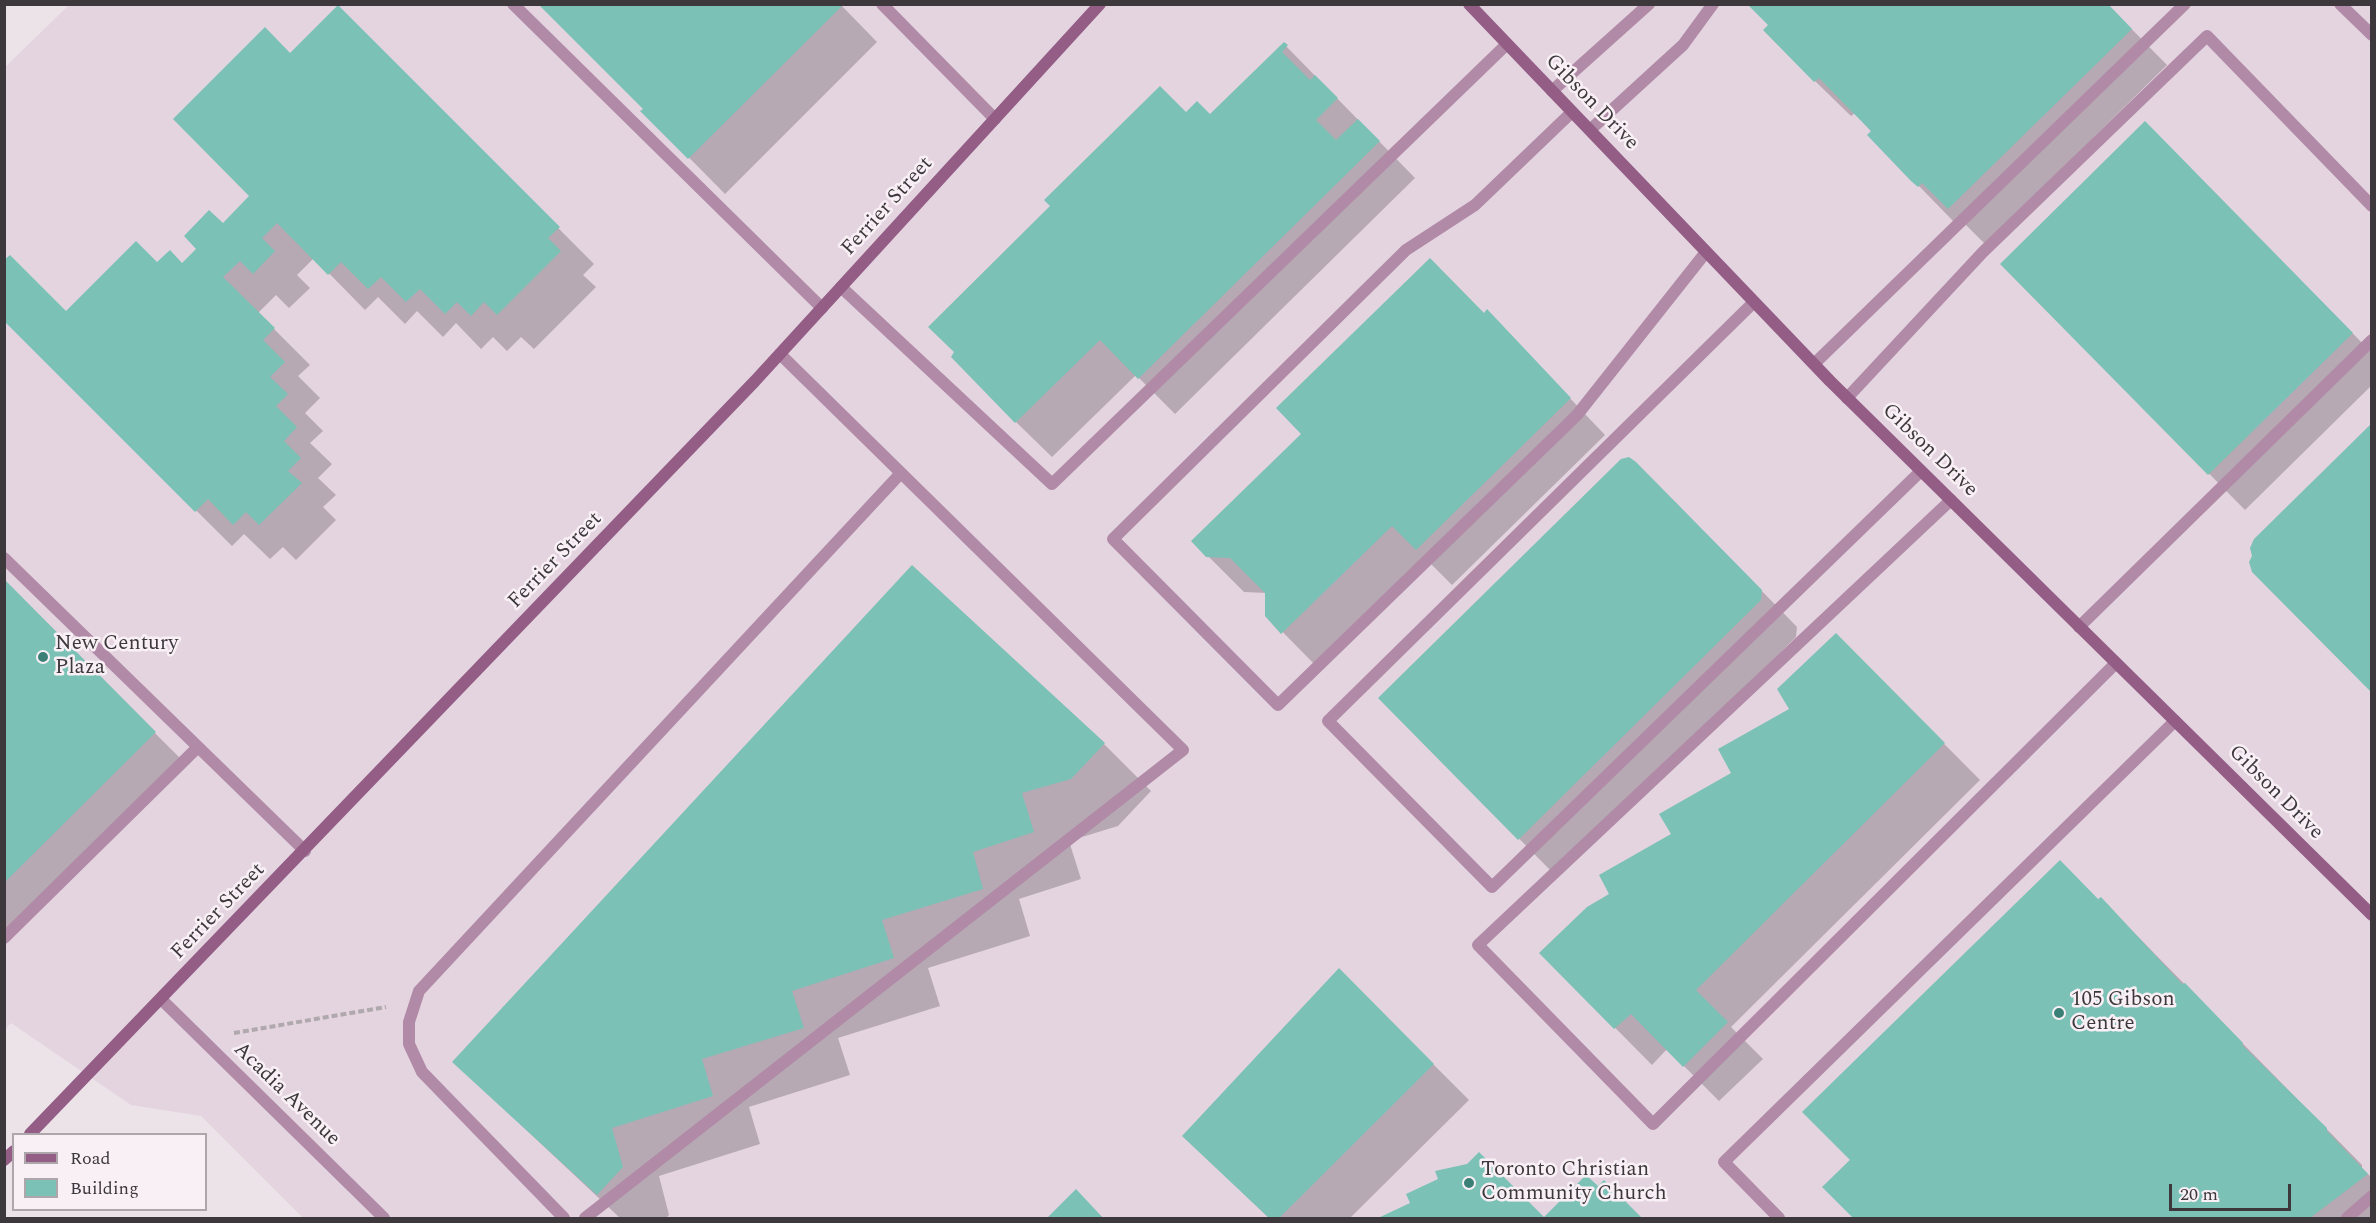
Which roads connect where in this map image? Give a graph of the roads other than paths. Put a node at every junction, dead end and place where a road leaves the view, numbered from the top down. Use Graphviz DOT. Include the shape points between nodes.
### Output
graph roads {
  1 [pos="513,4"];
  2 [pos="882,4"];
  3 [pos="1100,4"];
  4 [pos="1469,4"];
  5 [pos="1649,4"];
  6 [pos="1713,4"];
  7 [pos="2185,4"];
  8 [pos="2340,4"];
  9 [pos="2372,35"];
  10 [pos="1507,44"];
  11 [pos="1552,91"];
  12 [pos="1572,112"];
  13 [pos="995,119"];
  14 [pos="1590,130"];
  15 [pos="2372,206"];
  16 [pos="1706,252"];
  17 [pos="841,287"];
  18 [pos="1754,302"];
  19 [pos="822,308"];
  20 [pos="2372,340"];
  21 [pos="780,354"];
  22 [pos="1814,364"];
  23 [pos="1846,398"];
  24 [pos="1921,471"];
  25 [pos="901,473"];
  26 [pos="1951,500"];
  27 [pos="4,558"];
  28 [pos="2079,627"];
  29 [pos="2115,663"];
  30 [pos="2175,721"];
  31 [pos="198,747"];
  32 [pos="305,851"];
  33 [pos="2372,915"];
  34 [pos="4,938"];
  35 [pos="162,1000"];
  36 [pos="31,1133"];
  37 [pos="2372,1196"];
  38 [pos="384,1218"];
  39 [pos="564,1218"];
  40 [pos="585,1218"];
  41 [pos="1779,1218"];
  42 [pos="2347,1218"];
  1 -- 19 [label="street"];
  2 -- 13 [label="street"];
  3 -- 13 [label="main road, Ferrier Street"];
  4 -- 10 [label="main road, Gibson Drive"];
  5 -- 11 [label="street"];
  6 -- 14 [label="street" via="1683,45"];
  7 -- 22 [label="street"];
  8 -- 9 [label="street"];
  10 -- 11 [label="main road, Gibson Drive"];
  10 -- 17 [label="street" via="1052,484"];
  11 -- 12 [label="main road, Gibson Drive"];
  12 -- 14 [label="main road, Gibson Drive"];
  12 -- 16 [label="street" via="1475,205 1406,250 1113,539 1278,705 1577,415"];
  13 -- 17 [label="main road, Ferrier Street"];
  14 -- 16 [label="main road, Gibson Drive"];
  15 -- 23 [label="street" via="2207,36 1983,252"];
  16 -- 18 [label="main road, Gibson Drive"];
  17 -- 19 [label="main road, Ferrier Street"];
  18 -- 22 [label="main road, Gibson Drive"];
  18 -- 24 [label="street" via="1328,721 1483,878 1492,887"];
  19 -- 21 [label="main road, Ferrier Street"];
  20 -- 28 [label="street"];
  21 -- 25 [label="street"];
  21 -- 32 [label="main road, Ferrier Street"];
  22 -- 23 [label="main road, Gibson Drive"];
  23 -- 24 [label="main road, Gibson Drive"];
  24 -- 26 [label="main road, Gibson Drive"];
  25 -- 39 [label="street" via="419,991 409,1022 409,1044 422,1072"];
  25 -- 40 [label="street" via="1183,750"];
  26 -- 28 [label="main road, Gibson Drive"];
  26 -- 29 [label="street" via="1478,945 1653,1124"];
  27 -- 31 [label="street"];
  28 -- 29 [label="main road, Gibson Drive"];
  29 -- 30 [label="main road, Gibson Drive"];
  30 -- 33 [label="main road, Gibson Drive"];
  30 -- 41 [label="street" via="1724,1162"];
  31 -- 32 [label="street"];
  31 -- 34 [label="street"];
  32 -- 35 [label="main road, Ferrier Street"];
  35 -- 36 [label="main road, Ferrier Street"];
  35 -- 38 [label="street, Acadia Avenue"];
  37 -- 42 [label="street"];
}
